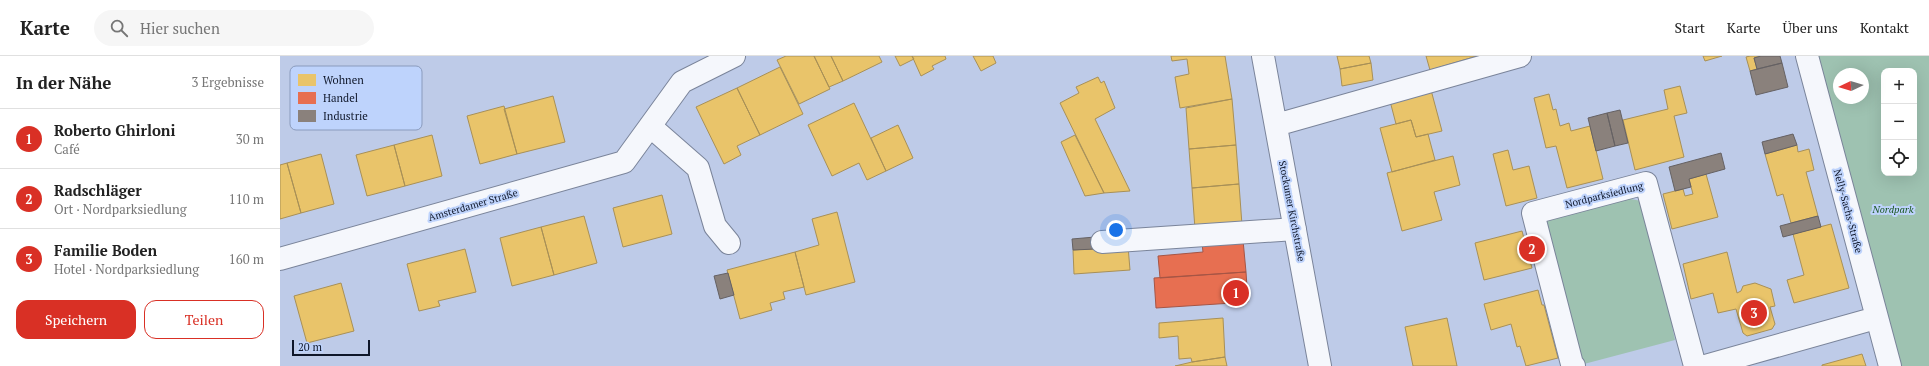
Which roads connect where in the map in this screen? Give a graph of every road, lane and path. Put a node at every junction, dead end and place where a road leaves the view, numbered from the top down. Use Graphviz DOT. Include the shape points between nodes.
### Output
graph roads {
  1 [pos="734,56"];
  2 [pos="1263,56"];
  3 [pos="1520,56"];
  4 [pos="1807,56"];
  5 [pos="1276,125"];
  6 [pos="650,126"];
  7 [pos="1295,229"];
  8 [pos="1102,242"];
  9 [pos="729,243"];
  10 [pos="280,260"];
  11 [pos="1876,318"];
  12 [pos="1320,366"];
  13 [pos="1574,366"];
  14 [pos="1695,366"];
  15 [pos="1705,366"];
  16 [pos="1890,366"];
  1 -- 6 [label="street, Amsterdamer Straße" via="682,82"];
  2 -- 5 [label="street, Stockumer Kirchstraße"];
  3 -- 5 [label="street"];
  4 -- 11 [label="street, Nelly-Sachs-Straße"];
  5 -- 7 [label="street, Stockumer Kirchstraße"];
  6 -- 9 [label="street" via="698,168 715,226"];
  6 -- 10 [label="street, Amsterdamer Straße" via="624,162"];
  7 -- 8 [label="street"];
  7 -- 12 [label="street, Stockumer Kirchstraße"];
  11 -- 15 [label="street"];
  11 -- 16 [label="street, Nelly-Sachs-Straße"];
  13 -- 14 [label="street, Nordparksiedlung" via="1532,213 1646,183"];
}
